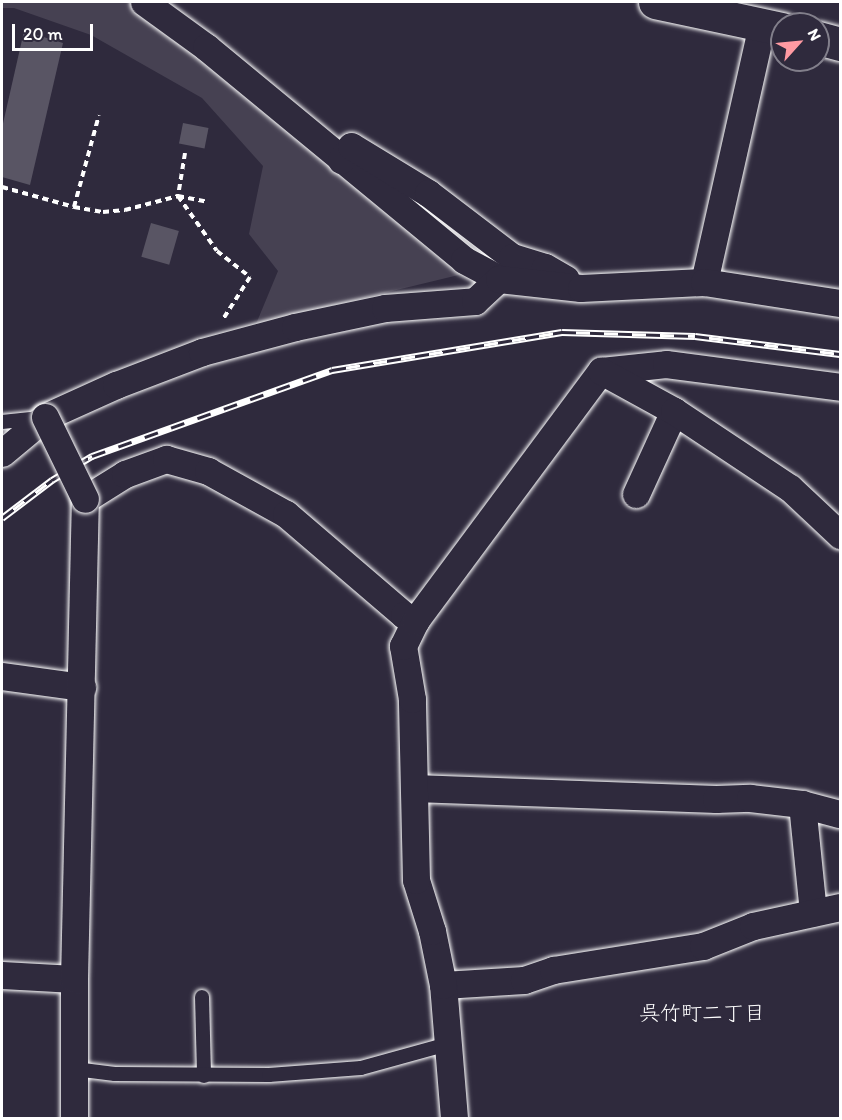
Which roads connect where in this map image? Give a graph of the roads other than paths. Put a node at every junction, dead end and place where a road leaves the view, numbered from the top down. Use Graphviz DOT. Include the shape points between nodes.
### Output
graph roads {
  1 [pos="144,2"];
  2 [pos="655,2"];
  3 [pos="770,26"];
  4 [pos="770,34"];
  5 [pos="341,160"];
  6 [pos="499,279"];
  7 [pos="704,282"];
  8 [pos="581,288"];
  9 [pos="840,303"];
  10 [pos="601,371"];
  11 [pos="840,387"];
  12 [pos="674,411"];
  13 [pos="45,417"];
  14 [pos="2,422"];
  15 [pos="2,453"];
  16 [pos="636,494"];
  17 [pos="86,499"];
  18 [pos="840,535"];
  19 [pos="416,621"];
  20 [pos="2,676"];
  21 [pos="82,687"];
  22 [pos="414,788"];
  23 [pos="802,804"];
  24 [pos="840,814"];
  25 [pos="840,907"];
  26 [pos="813,912"];
  27 [pos="2,975"];
  28 [pos="74,979"];
  29 [pos="443,985"];
  30 [pos="202,997"];
  31 [pos="448,1044"];
  32 [pos="75,1069"];
  33 [pos="204,1076"];
  34 [pos="74,1119"];
  35 [pos="454,1119"];
  1 -- 5 [label="street" via="206,47"];
  2 -- 3 [label="main road"];
  4 -- 7 [label="street"];
  5 -- 6 [label="street" via="464,260"];
  5 -- 8 [label="street" via="351,146 428,193 513,257 545,267"];
  6 -- 8 [label="street"];
  6 -- 13 [label="street" via="475,301 385,308 202,352"];
  7 -- 8 [label="street"];
  7 -- 9 [label="street"];
  10 -- 11 [label="street" via="666,364"];
  10 -- 12 [label="street"];
  10 -- 19 [label="street"];
  12 -- 16 [label="street"];
  12 -- 18 [label="street" via="790,488"];
  13 -- 14 [label="lane"];
  13 -- 15 [label="street"];
  13 -- 17 [label="street, bridge"];
  17 -- 19 [label="street" via="125,474 166,459 208,471 286,514"];
  17 -- 21 [label="street"];
  19 -- 22 [label="street" via="403,646 412,699"];
  20 -- 21 [label="street"];
  21 -- 28 [label="street"];
  22 -- 23 [label="street" via="750,798"];
  22 -- 29 [label="street" via="416,880"];
  23 -- 24 [label="street"];
  23 -- 26 [label="street"];
  25 -- 26 [label="street"];
  26 -- 29 [label="street" via="753,926 703,946 553,970 524,980"];
  27 -- 28 [label="street"];
  28 -- 32 [label="street"];
  29 -- 31 [label="street"];
  30 -- 33 [label="lane"];
  31 -- 33 [label="lane" via="361,1068"];
  31 -- 35 [label="street"];
  32 -- 33 [label="lane"];
  32 -- 34 [label="street"];
}
